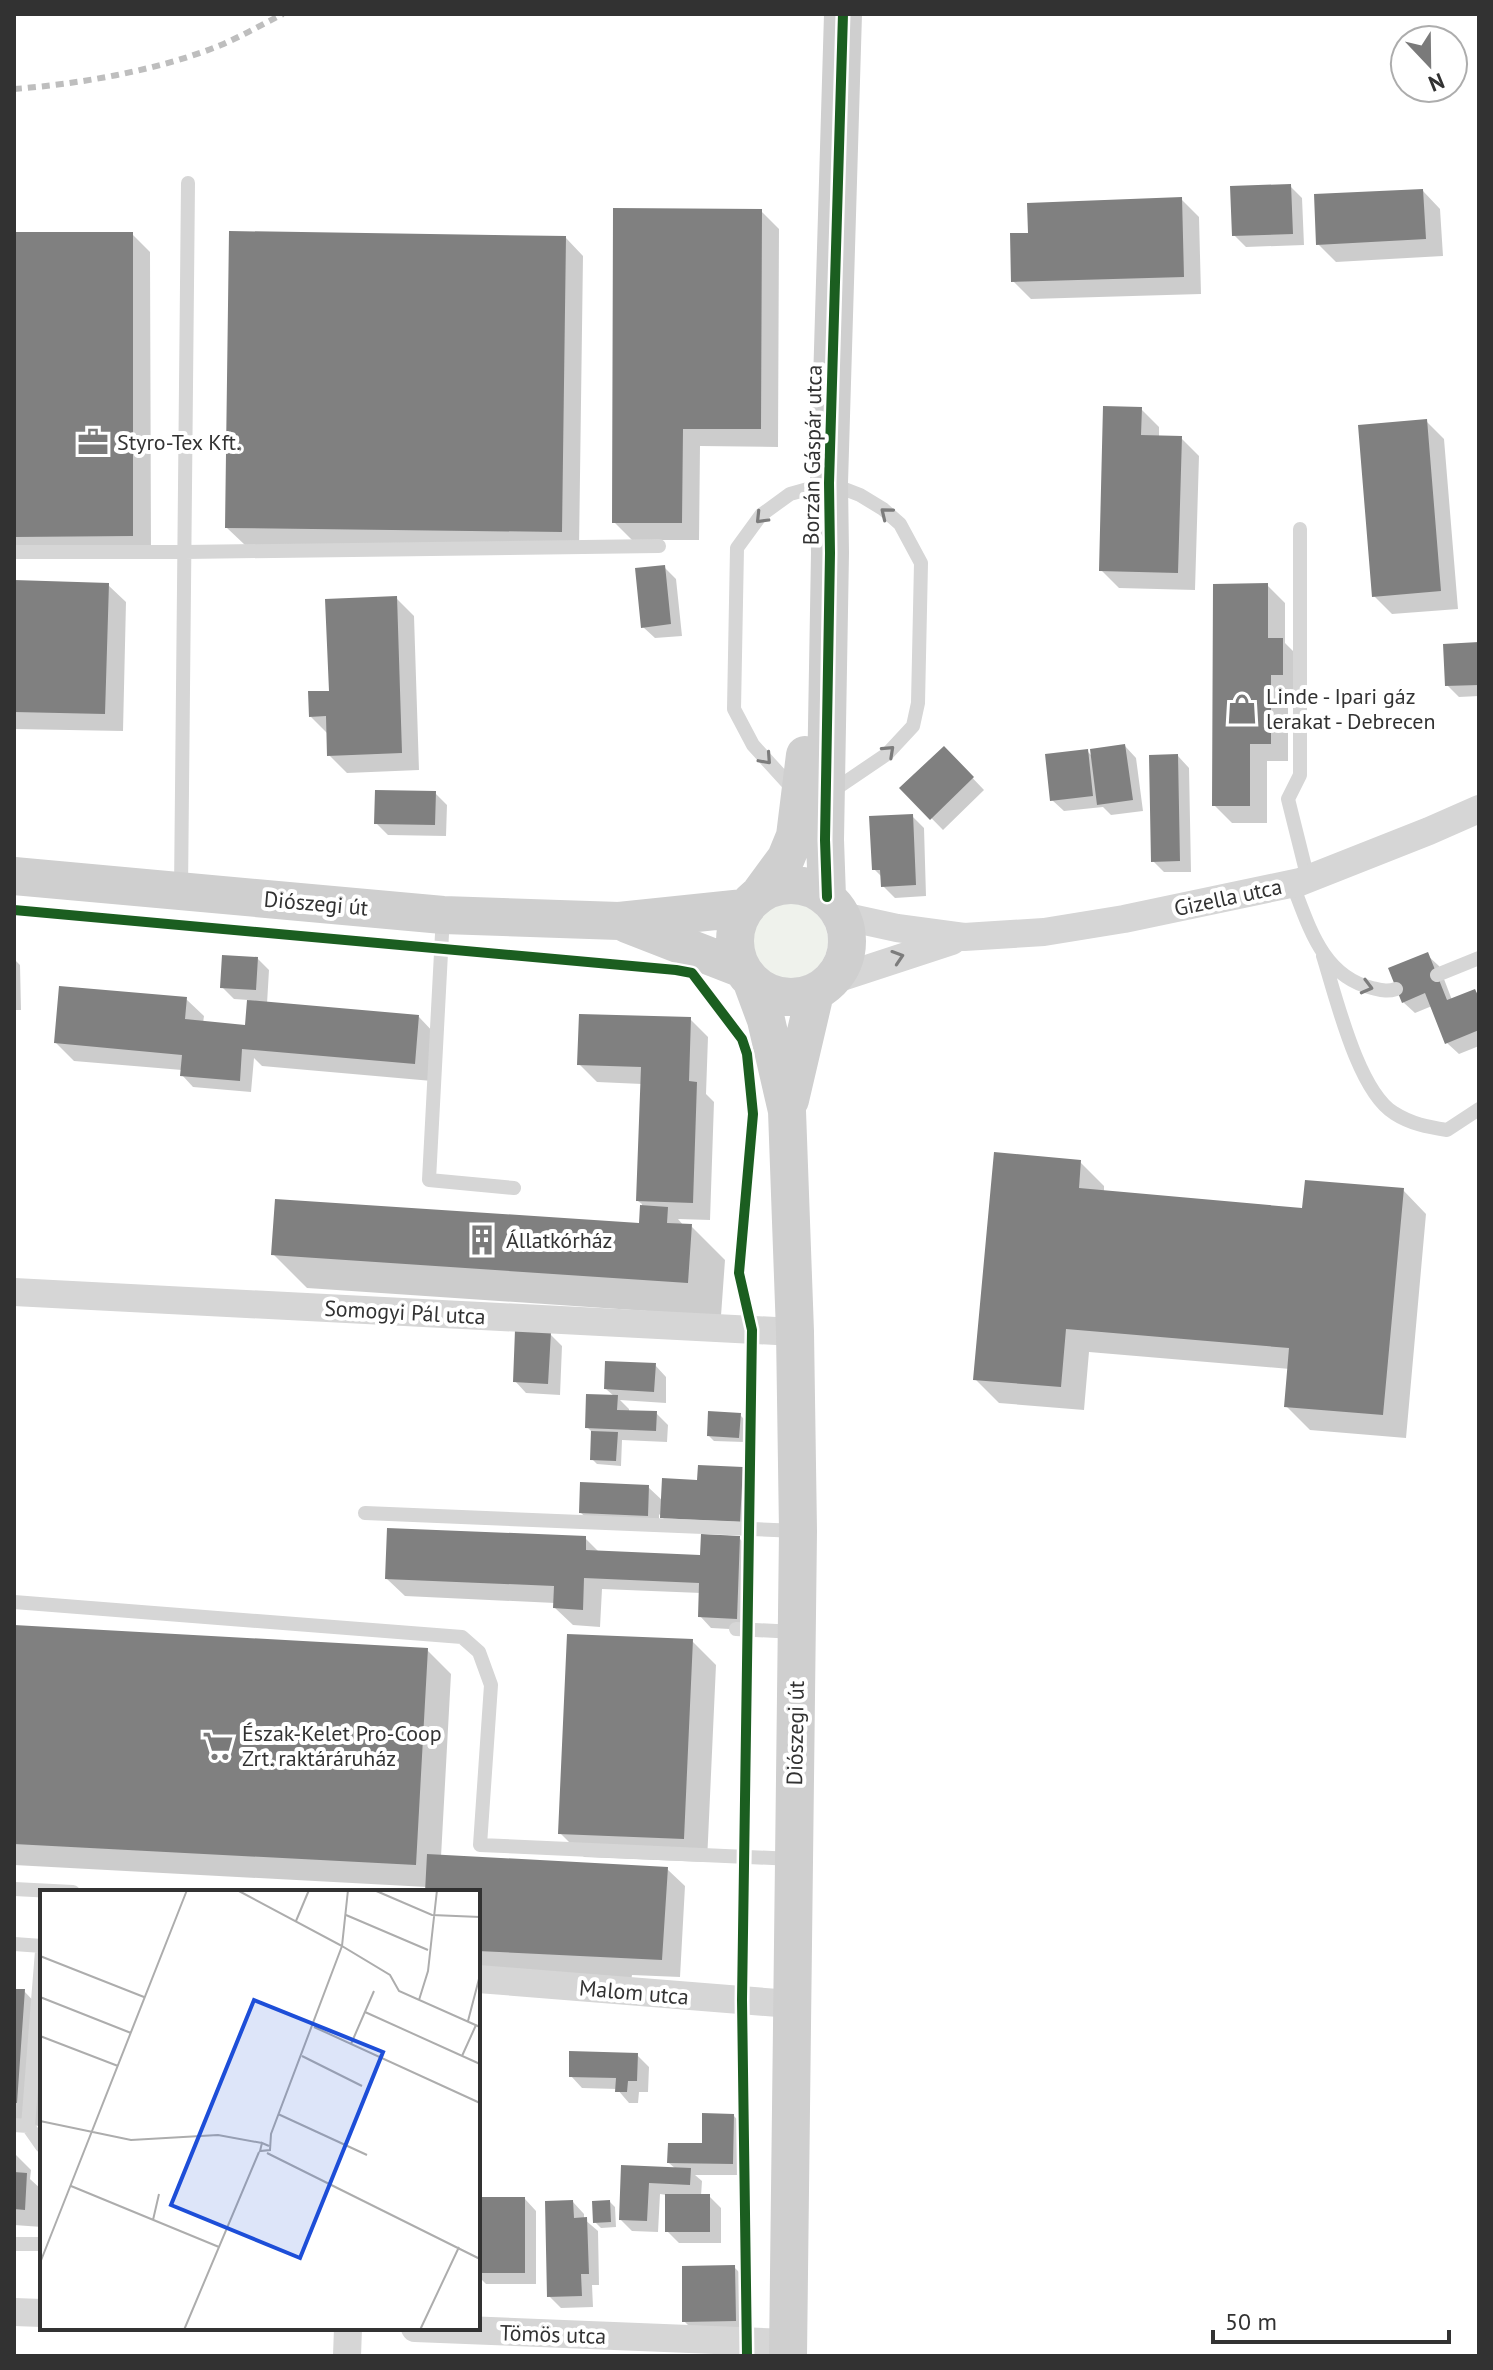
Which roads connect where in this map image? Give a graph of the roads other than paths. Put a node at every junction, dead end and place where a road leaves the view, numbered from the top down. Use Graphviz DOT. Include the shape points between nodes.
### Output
graph roads {
  1 [pos="843,14"];
  2 [pos="188,183"];
  3 [pos="829,483"];
  4 [pos="1300,529"];
  5 [pos="659,546"];
  6 [pos="14,552"];
  7 [pos="185,552"];
  8 [pos="813,796"];
  9 [pos="1479,809"];
  10 [pos="14,876"];
  11 [pos="1300,881"];
  12 [pos="181,891"];
  13 [pos="753,900"];
  14 [pos="835,907"];
  15 [pos="443,915"];
  16 [pos="619,921"];
  17 [pos="964,937"];
  18 [pos="1323,956"];
  19 [pos="1479,958"];
  20 [pos="1437,975"];
  21 [pos="746,976"];
  22 [pos="824,986"];
  23 [pos="1396,989"];
  24 [pos="1479,1109"];
  25 [pos="787,1111"];
  26 [pos="514,1188"];
  27 [pos="14,1292"];
  28 [pos="795,1332"];
  29 [pos="365,1513"];
  30 [pos="798,1531"];
  31 [pos="14,1602"];
  32 [pos="736,1629"];
  33 [pos="797,1632"];
  34 [pos="793,1859"];
  35 [pos="14,1889"];
  36 [pos="40,1890"];
  37 [pos="14,1944"];
  38 [pos="40,1948"];
  39 [pos="40,1965"];
  40 [pos="480,1979"];
  41 [pos="791,2004"];
  42 [pos="21,2125"];
  43 [pos="40,2144"];
  44 [pos="14,2244"];
  45 [pos="40,2244"];
  46 [pos="14,2312"];
  47 [pos="40,2313"];
  48 [pos="348,2330"];
  49 [pos="449,2330"];
  50 [pos="788,2350"];
  51 [pos="347,2356"];
  1 -- 3 [label="main road, Borzán Gáspár utca"];
  2 -- 7 [label="lane"];
  3 -- 8 [label="main road, Borzán Gáspár utca" via="830,553"];
  3 -- 8 [label="lane, one-way" via="790,494 761,515 737,548 734,709 753,745"];
  8 -- 3 [label="lane, one-way" via="887,754 913,726 918,703 921,563 900,524 883,509"];
  4 -- 11 [label="lane" via="1300,775 1288,799"];
  5 -- 7 [label="lane"];
  6 -- 7 [label="lane"];
  7 -- 12 [label="lane"];
  8 -- 13 [label="main road, Borzán Gáspár utca" via="786,858"];
  8 -- 14 [label="main road, Borzán Gáspár utca"];
  9 -- 11 [label="street, Gizella utca"];
  10 -- 12 [label="main road, Diószegi út"];
  11 -- 17 [label="street, Gizella utca" via="1124,919"];
  11 -- 18 [label="lane"];
  12 -- 15 [label="main road, Diószegi út"];
  13 -- 14 [label="main road" via="784,885 807,887"];
  13 -- 16 [label="main road, Diószegi út"];
  13 -- 21 [label="main road" via="735,927 734,948"];
  14 -- 17 [label="street, Gizella utca" via="897,928"];
  14 -- 22 [label="main road" via="848,938 844,961"];
  15 -- 16 [label="main road, Diószegi út"];
  15 -- 26 [label="lane" via="429,1180"];
  16 -- 21 [label="main road, Diószegi út"];
  22 -- 17 [label="street, Gizella utca, one-way"];
  18 -- 23 [label="lane, one-way" via="1355,984"];
  18 -- 24 [label="lane" via="1357,1060 1370,1088 1391,1112 1420,1126 1447,1130"];
  19 -- 20 [label="lane"];
  21 -- 22 [label="main road" via="782,997"];
  21 -- 25 [label="main road, Diószegi út" via="766,1020"];
  22 -- 25 [label="main road, Diószegi út"];
  25 -- 28 [label="main road, Diószegi út"];
  27 -- 28 [label="street, Somogyi Pál utca"];
  28 -- 30 [label="main road, Diószegi út"];
  29 -- 30 [label="lane"];
  30 -- 33 [label="main road, Diószegi út"];
  31 -- 34 [label="lane" via="462,1637 479,1652 491,1685 480,1845 689,1861"];
  32 -- 33 [label="lane"];
  33 -- 34 [label="main road, Diószegi út"];
  34 -- 41 [label="main road, Diószegi út"];
  35 -- 36 [label="lane"];
  37 -- 38 [label="lane"];
  39 -- 42 [label="lane"];
  40 -- 41 [label="street, Malom utca" via="682,1987"];
  41 -- 50 [label="main road, Diószegi út"];
  42 -- 43 [label="lane"];
  44 -- 45 [label="lane"];
  46 -- 47 [label="street"];
  48 -- 51 [label="street"];
  49 -- 50 [label="street, Tömös utca"];
}
